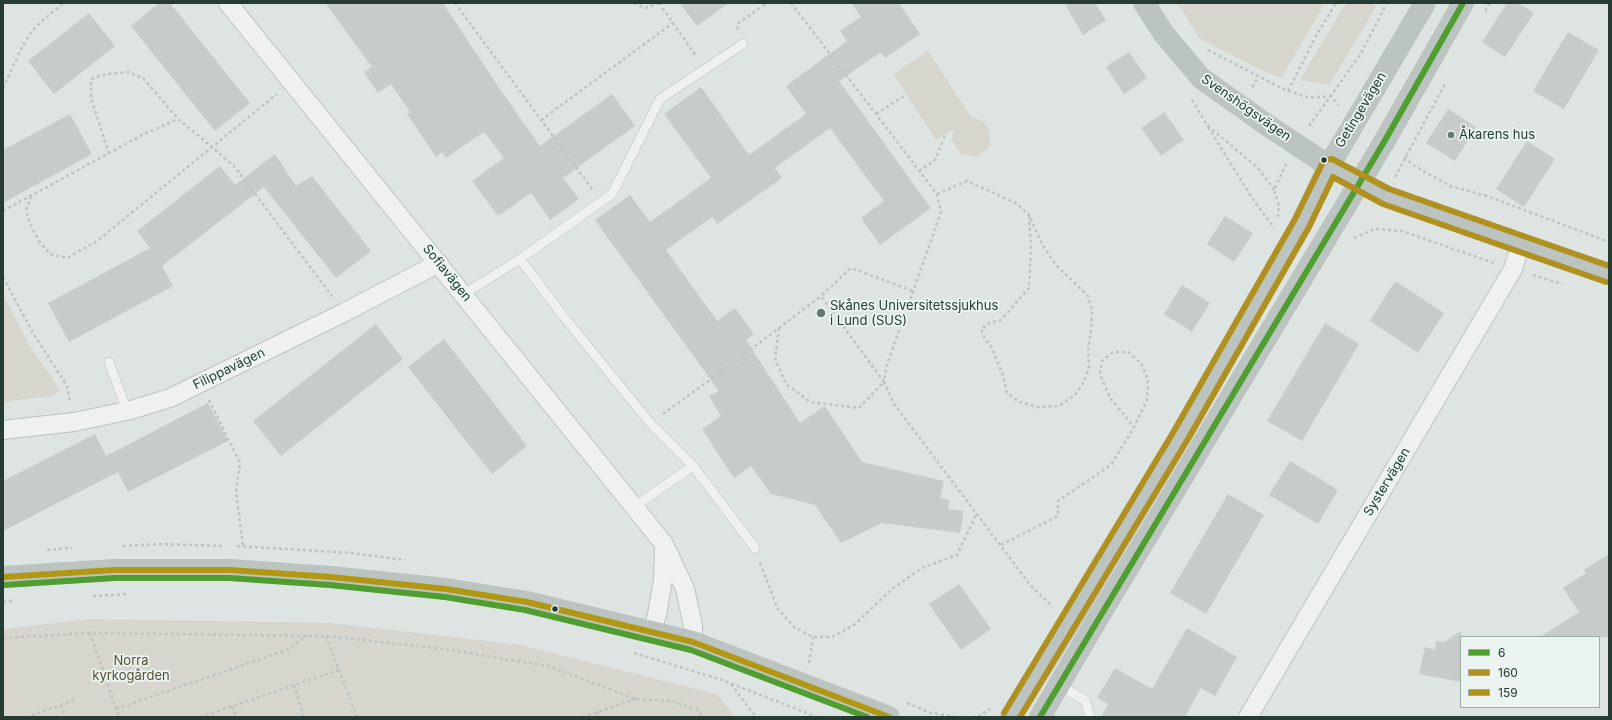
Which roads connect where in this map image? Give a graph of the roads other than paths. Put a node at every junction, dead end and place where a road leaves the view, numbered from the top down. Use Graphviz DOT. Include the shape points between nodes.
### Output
graph roads {
  1 [pos="228,3"];
  2 [pos="1144,3"];
  3 [pos="1425,3"];
  4 [pos="1463,3"];
  5 [pos="743,44"];
  6 [pos="1329,166"];
  7 [pos="1359,183"];
  8 [pos="1521,244"];
  9 [pos="520,259"];
  10 [pos="439,263"];
  11 [pos="1609,274"];
  12 [pos="464,294"];
  13 [pos="109,362"];
  14 [pos="127,411"];
  15 [pos="3,430"];
  16 [pos="693,466"];
  17 [pos="634,507"];
  18 [pos="664,544"];
  19 [pos="755,548"];
  20 [pos="3,577"];
  21 [pos="652,631"];
  22 [pos="693,642"];
  23 [pos="1059,685"];
  24 [pos="818,690"];
  25 [pos="860,717"];
  26 [pos="889,717"];
  27 [pos="1011,717"];
  28 [pos="1040,717"];
  29 [pos="1090,717"];
  30 [pos="1248,717"];
  1 -- 10 [label="street, Sofiavägen"];
  2 -- 6 [label="main road, Svenshögsvägen" via="1164,34 1201,78"];
  3 -- 6 [label="main road, Getingevägen"];
  4 -- 7 [label="main road"];
  5 -- 9 [label="lane" via="660,99 612,194"];
  6 -- 7 [label="main road, Svenshögsvägen"];
  6 -- 27 [label="main road, Getingevägen" via="1302,223 1181,435"];
  7 -- 8 [label="main road, Svenshögsvägen" via="1386,196"];
  7 -- 23 [label="main road"];
  8 -- 11 [label="main road, Svenshögsvägen"];
  8 -- 30 [label="street, Systervägen" via="1513,269"];
  9 -- 12 [label="lane"];
  9 -- 16 [label="lane" via="650,423"];
  10 -- 12 [label="street, Sofiavägen"];
  10 -- 14 [label="street, Filippavägen" via="170,398"];
  12 -- 17 [label="street, Sofiavägen"];
  13 -- 14 [label="lane"];
  14 -- 15 [label="street, Filippavägen" via="74,422"];
  16 -- 17 [label="lane"];
  16 -- 19 [label="lane"];
  17 -- 18 [label="street, Sofiavägen"];
  18 -- 21 [label="street" via="663,580"];
  18 -- 22 [label="street, Sofiavägen" via="685,589 693,626"];
  20 -- 21 [label="main road" via="114,570 230,570 331,577 446,589 527,602"];
  21 -- 22 [label="main road"];
  22 -- 24 [label="main road"];
  23 -- 28 [label="main road"];
  23 -- 29 [label="lane" via="1085,700"];
  24 -- 25 [label="main road"];
  24 -- 26 [label="main road"];
}
